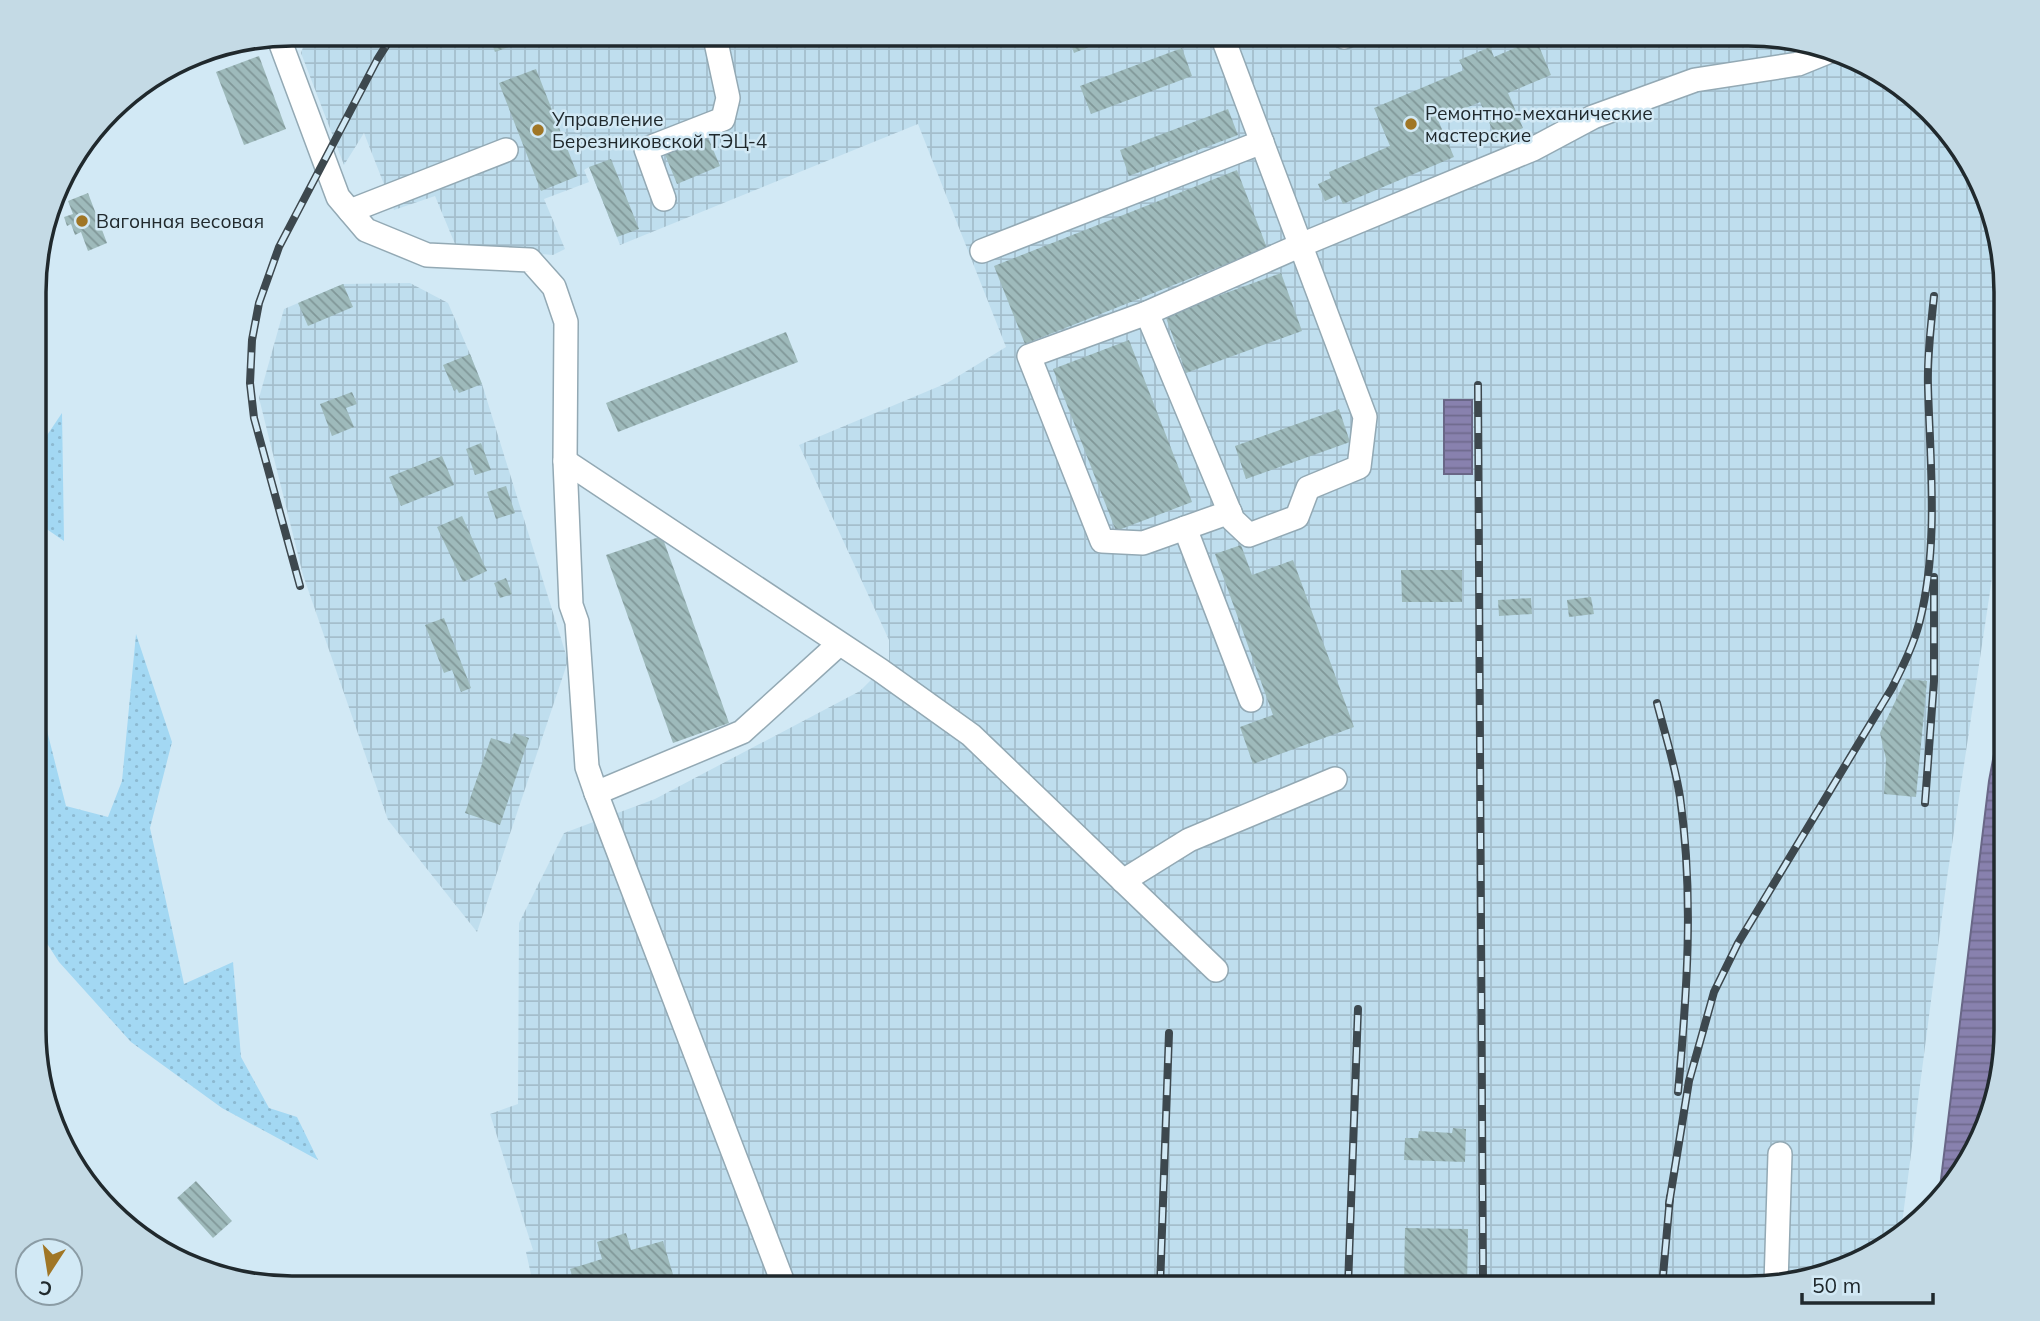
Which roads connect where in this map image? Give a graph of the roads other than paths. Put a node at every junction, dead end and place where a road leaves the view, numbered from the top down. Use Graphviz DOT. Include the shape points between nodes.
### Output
graph roads {
  1 [pos="282,46"];
  2 [pos="717,46"];
  3 [pos="1226,46"];
  4 [pos="1818,56"];
  5 [pos="1262,142"];
  6 [pos="506,150"];
  7 [pos="664,199"];
  8 [pos="350,211"];
  9 [pos="1301,245"];
  10 [pos="982,251"];
  11 [pos="1147,313"];
  12 [pos="565,461"];
  13 [pos="1230,512"];
  14 [pos="1185,527"];
  15 [pos="839,644"];
  16 [pos="1251,700"];
  17 [pos="1335,779"];
  18 [pos="596,793"];
  19 [pos="1123,881"];
  20 [pos="1216,970"];
  21 [pos="1780,1154"];
  22 [pos="1776,1274"];
  23 [pos="780,1276"];
  1 -- 8 [label="street" via="338,197"];
  2 -- 7 [label="street" via="729,98 723,119 646,149"];
  3 -- 5 [label="street"];
  4 -- 9 [label="street" via="1798,64 1695,80 1593,117 1533,149"];
  5 -- 9 [label="street"];
  5 -- 10 [label="street"];
  6 -- 8 [label="street"];
  8 -- 12 [label="street" via="366,230 427,255 530,260 554,288 566,322"];
  9 -- 11 [label="street"];
  9 -- 13 [label="street" via="1365,417 1359,467 1308,488 1297,517 1249,535"];
  11 -- 13 [label="street"];
  11 -- 14 [label="street" via="1029,356 1102,541 1143,543"];
  12 -- 15 [label="street"];
  12 -- 18 [label="street" via="571,605 577,622 587,767"];
  13 -- 14 [label="street"];
  14 -- 16 [label="street"];
  15 -- 18 [label="street" via="742,732"];
  15 -- 19 [label="street" via="971,735"];
  17 -- 19 [label="street" via="1189,840"];
  18 -- 23 [label="street"];
  19 -- 20 [label="street"];
  21 -- 22 [label="street"];
}
